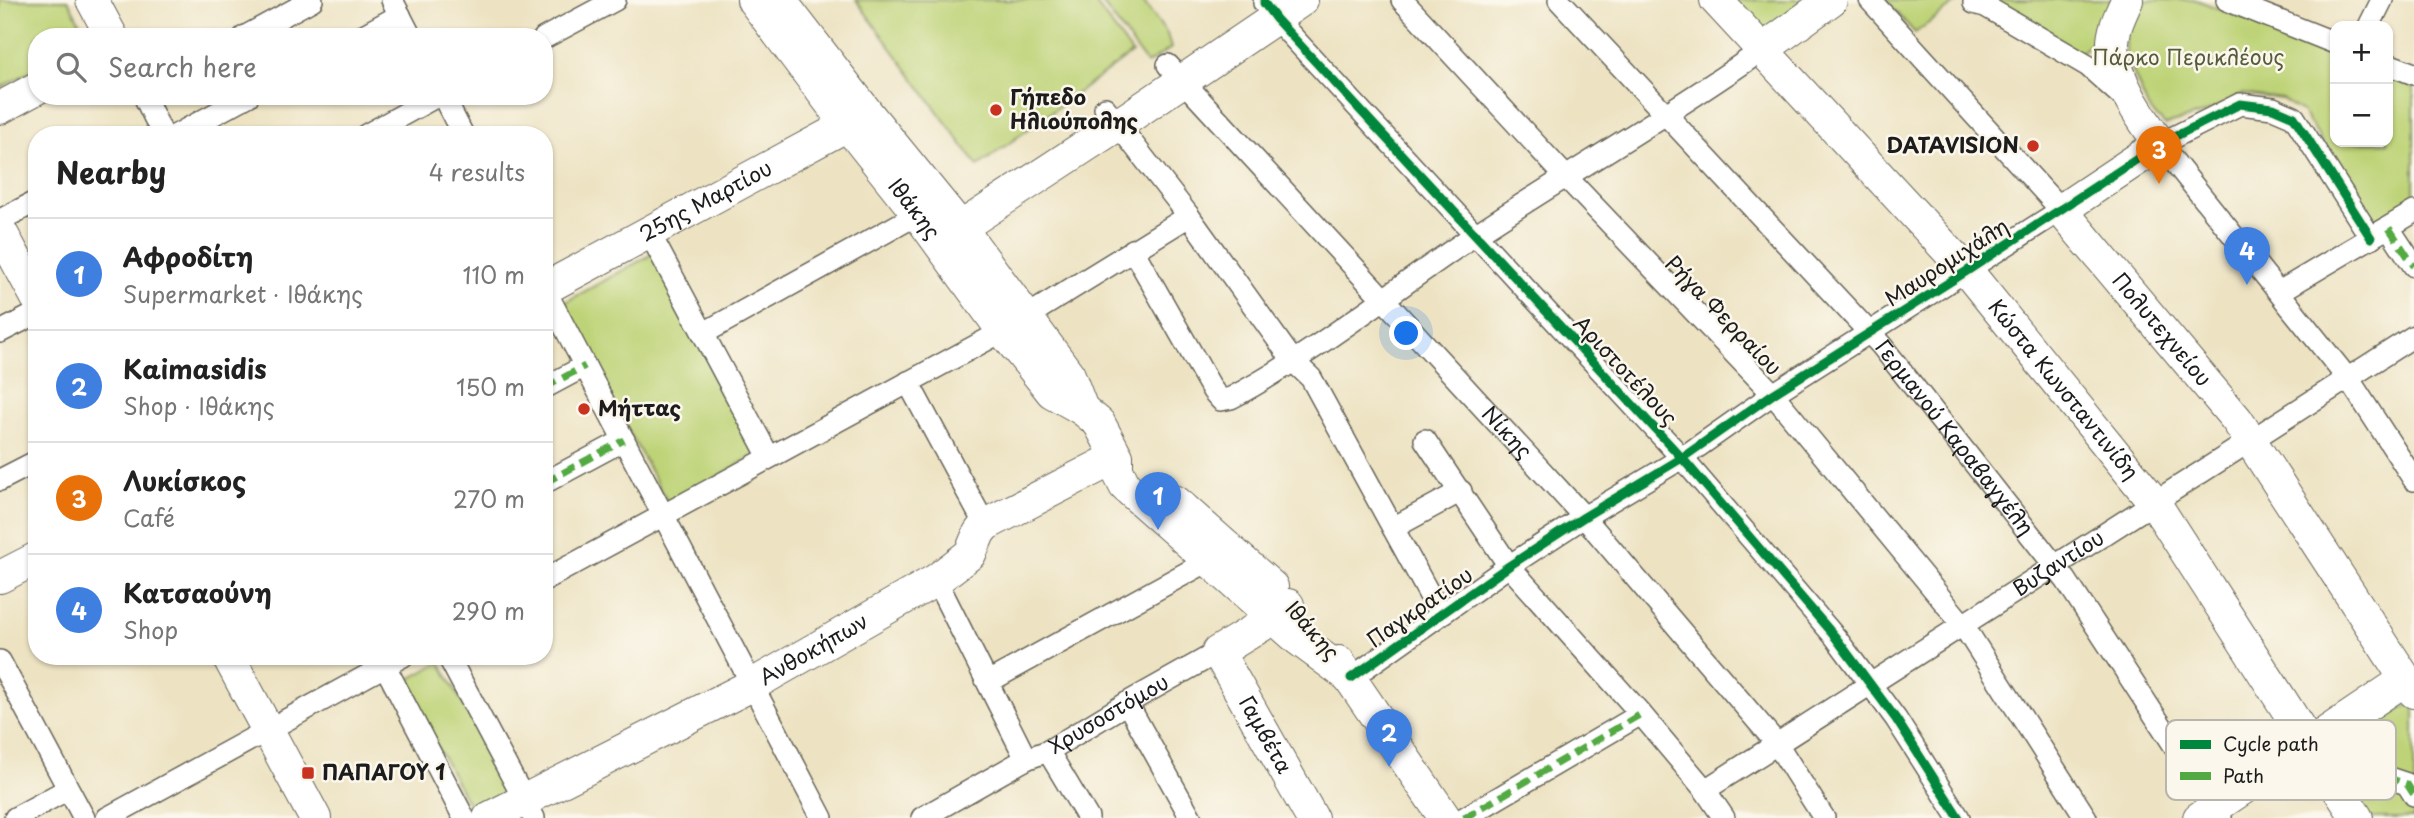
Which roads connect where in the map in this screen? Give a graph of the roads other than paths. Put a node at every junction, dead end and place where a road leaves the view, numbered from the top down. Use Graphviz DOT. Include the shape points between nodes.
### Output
graph roads {
  1 [pos="92,0"];
  2 [pos="312,0"];
  3 [pos="615,0"];
  4 [pos="753,0"];
  5 [pos="780,0"];
  6 [pos="1303,0"];
  7 [pos="1402,0"];
  8 [pos="1559,0"];
  9 [pos="1716,0"];
  10 [pos="1831,0"];
  11 [pos="1870,0"];
  12 [pos="2127,0"];
  13 [pos="2227,0"];
  14 [pos="2382,0"];
  15 [pos="1974,3"];
  16 [pos="2254,5"];
  17 [pos="1269,7"];
  18 [pos="396,8"];
  19 [pos="2372,21"];
  20 [pos="107,28"];
  21 [pos="261,28"];
  22 [pos="371,28"];
  23 [pos="406,28"];
  24 [pos="553,33"];
  25 [pos="2330,41"];
  26 [pos="1762,50"];
  27 [pos="2393,66"];
  28 [pos="1175,73"];
  29 [pos="2414,74"];
  30 [pos="28,93"];
  31 [pos="148,105"];
  32 [pos="231,105"];
  33 [pos="421,105"];
  34 [pos="448,105"];
  35 [pos="2133,106"];
  36 [pos="0,108"];
  37 [pos="1666,115"];
  38 [pos="1112,116"];
  39 [pos="858,120"];
  40 [pos="159,126"];
  41 [pos="193,126"];
  42 [pos="382,126"];
  43 [pos="458,126"];
  44 [pos="2160,144"];
  45 [pos="1566,177"];
  46 [pos="28,206"];
  47 [pos="2061,210"];
  48 [pos="2414,212"];
  49 [pos="1189,216"];
  50 [pos="0,220"];
  51 [pos="938,224"];
  52 [pos="0,230"];
  53 [pos="2380,233"];
  54 [pos="650,234"];
  55 [pos="1475,235"];
  56 [pos="1133,250"];
  57 [pos="2414,266"];
  58 [pos="1967,271"];
  59 [pos="28,281"];
  60 [pos="553,284"];
  61 [pos="2279,292"];
  62 [pos="1383,299"];
  63 [pos="553,306"];
  64 [pos="28,318"];
  65 [pos="1014,323"];
  66 [pos="0,332"];
  67 [pos="1870,332"];
  68 [pos="704,333"];
  69 [pos="2414,336"];
  70 [pos="1293,361"];
  71 [pos="586,366"];
  72 [pos="2347,379"];
  73 [pos="908,382"];
  74 [pos="553,383"];
  75 [pos="1773,394"];
  76 [pos="624,440"];
  77 [pos="1425,440"];
  78 [pos="2251,440"];
  79 [pos="769,457"];
  80 [pos="1117,457"];
  81 [pos="1682,458"];
  82 [pos="28,466"];
  83 [pos="2411,470"];
  84 [pos="553,479"];
  85 [pos="0,480"];
  86 [pos="1461,491"];
  87 [pos="1135,496"];
  88 [pos="2154,502"];
  89 [pos="664,516"];
  90 [pos="1584,517"];
  91 [pos="985,525"];
  92 [pos="1393,528"];
  93 [pos="1210,560"];
  94 [pos="28,563"];
  95 [pos="2055,565"];
  96 [pos="1509,566"];
  97 [pos="553,575"];
  98 [pos="0,577"];
  99 [pos="936,580"];
  100 [pos="1282,611"];
  101 [pos="1440,614"];
  102 [pos="1962,625"];
  103 [pos="1218,652"];
  104 [pos="0,661"];
  105 [pos="233,665"];
  106 [pos="387,665"];
  107 [pos="396,665"];
  108 [pos="453,665"];
  109 [pos="1351,678"];
  110 [pos="988,682"];
  111 [pos="2411,682"];
  112 [pos="754,684"];
  113 [pos="1871,684"];
  114 [pos="1127,703"];
  115 [pos="1641,714"];
  116 [pos="2294,720"];
  117 [pos="2348,720"];
  118 [pos="268,730"];
  119 [pos="2166,739"];
  120 [pos="1777,744"];
  121 [pos="1048,751"];
  122 [pos="1027,759"];
  123 [pos="2396,780"];
  124 [pos="68,789"];
  125 [pos="1704,790"];
  126 [pos="2414,795"];
  127 [pos="2203,800"];
  128 [pos="2232,800"];
  129 [pos="2345,800"];
  130 [pos="530,809"];
  131 [pos="2212,815"];
  132 [pos="1310,817"];
  133 [pos="15,818"];
  134 [pos="84,818"];
  135 [pos="107,818"];
  136 [pos="315,818"];
  137 [pos="464,818"];
  138 [pos="489,818"];
  139 [pos="821,818"];
  140 [pos="922,818"];
  141 [pos="1088,818"];
  142 [pos="1191,818"];
  143 [pos="1445,818"];
  144 [pos="1464,818"];
  145 [pos="1724,818"];
  146 [pos="1824,818"];
  147 [pos="1959,818"];
  148 [pos="2086,818"];
  149 [pos="2357,818"];
  1 -- 20 [label="street"];
  2 -- 21 [label="street"];
  3 -- 24 [label="street"];
  4 -- 39 [label="street, Ιθάκης"];
  5 -- 39 [label="street, Ιθάκης"];
  6 -- 17 [label="street"];
  7 -- 45 [label="street, Ρήγα Φερραίου"];
  8 -- 37 [label="street, Γερμανού Καραβαγγέλη"];
  9 -- 26 [label="street, Κώστα Κωνσταντινίδη"];
  10 -- 26 [label="street"];
  11 -- 47 [label="street, Πολυτεχνείου"];
  12 -- 35 [label="street" via="2113,46"];
  13 -- 16 [label="street"];
  14 -- 19 [label="street"];
  15 -- 35 [label="street" via="2088,66"];
  16 -- 25 [label="street"];
  17 -- 28 [label="street"];
  17 -- 55 [label="street, Αριστοτέλους"];
  18 -- 22 [label="street"];
  18 -- 23 [label="street"];
  26 -- 37 [label="street"];
  26 -- 58 [label="street, Κώστα Κωνσταντινίδη"];
  27 -- 29 [label="street"];
  28 -- 38 [label="street"];
  28 -- 62 [label="street, Νίκης"];
  30 -- 36 [label="street"];
  31 -- 40 [label="street"];
  32 -- 41 [label="street"];
  33 -- 42 [label="street"];
  34 -- 43 [label="street"];
  35 -- 44 [label="street"];
  37 -- 45 [label="street"];
  37 -- 67 [label="street, Γερμανού Καραβαγγέλη"];
  38 -- 49 [label="street"];
  38 -- 51 [label="street"];
  39 -- 51 [label="street, Ιθάκης"];
  39 -- 54 [label="street, 25ης Μαρτίου"];
  44 -- 47 [label="street, Μαυρομιχάλη"];
  44 -- 53 [label="street, Μαυρομιχάλη" via="2240,104 2273,108 2294,117"];
  44 -- 61 [label="street"];
  45 -- 55 [label="street"];
  45 -- 75 [label="street, Ρήγα Φερραίου"];
  46 -- 50 [label="street"];
  47 -- 58 [label="street, Μαυρομιχάλη"];
  47 -- 78 [label="street, Πολυτεχνείου"];
  48 -- 53 [label="street"];
  49 -- 56 [label="street"];
  49 -- 70 [label="street"];
  51 -- 65 [label="street, Ιθάκης"];
  51 -- 68 [label="street"];
  52 -- 59 [label="street"];
  53 -- 57 [label="street, Μαυρομιχάλη"];
  53 -- 61 [label="street"];
  54 -- 60 [label="street, 25ης Μαρτίου"];
  54 -- 68 [label="street"];
  55 -- 62 [label="street"];
  55 -- 81 [label="street, Αριστοτέλους"];
  56 -- 65 [label="street"];
  56 -- 70 [label="street" via="1220,400 1235,396"];
  58 -- 67 [label="street, Μαυρομιχάλη"];
  58 -- 88 [label="street, Κώστα Κωνσταντινίδη"];
  61 -- 72 [label="street"];
  62 -- 70 [label="street"];
  62 -- 90 [label="street, Νίκης"];
  63 -- 71 [label="street"];
  64 -- 66 [label="street"];
  65 -- 73 [label="street"];
  65 -- 80 [label="street, Ιθάκης" via="1069,375 1082,409 1099,423"];
  67 -- 75 [label="street, Μαυρομιχάλη"];
  67 -- 95 [label="street, Γερμανού Καραβαγγέλη"];
  68 -- 79 [label="street"];
  69 -- 72 [label="street, Βυζαντίου"];
  70 -- 92 [label="street" via="1311,378"];
  71 -- 74 [label="street"];
  71 -- 76 [label="street"];
  72 -- 78 [label="street, Βυζαντίου"];
  72 -- 83 [label="street"];
  73 -- 79 [label="street"];
  73 -- 91 [label="street"];
  75 -- 81 [label="street, Μαυρομιχάλη"];
  75 -- 102 [label="street, Ρήγα Φερραίου"];
  76 -- 84 [label="street"];
  76 -- 89 [label="street"];
  77 -- 86 [label="street"];
  78 -- 88 [label="street, Βυζαντίου"];
  78 -- 111 [label="street, Πολυτεχνείου"];
  79 -- 89 [label="street"];
  80 -- 87 [label="street, Ιθάκης" via="1120,479"];
  80 -- 91 [label="street"];
  81 -- 90 [label="street, Μαυρομιχάλη"];
  81 -- 113 [label="street, Αριστοτέλους"];
  82 -- 85 [label="street"];
  86 -- 92 [label="street"];
  86 -- 96 [label="street"];
  87 -- 93 [label="street, Ιθάκης"];
  87 -- 100 [label="street, Ιθάκης" via="1176,502"];
  88 -- 95 [label="street, Βυζαντίου"];
  88 -- 116 [label="street, Κώστα Κωνσταντινίδη"];
  89 -- 97 [label="street"];
  89 -- 112 [label="street"];
  90 -- 96 [label="street, Μαυρομιχάλη"];
  90 -- 120 [label="street, Νίκης"];
  91 -- 99 [label="street, Ανθοκήπων" via="970,554"];
  92 -- 101 [label="street"];
  93 -- 100 [label="street, Ιθάκης"];
  93 -- 110 [label="street"];
  94 -- 98 [label="street"];
  95 -- 102 [label="street, Βυζαντίου"];
  95 -- 119 [label="street, Γερμανού Καραβαγγέλη"];
  96 -- 101 [label="street, Παγκρατίου"];
  96 -- 115 [label="street"];
  99 -- 110 [label="street"];
  99 -- 112 [label="street, Ανθοκήπων"];
  100 -- 103 [label="street, Χρυσοστόμου"];
  100 -- 109 [label="street, Ιθάκης" via="1312,626"];
  101 -- 109 [label="street, Παγκρατίου"];
  102 -- 113 [label="street, Βυζαντίου"];
  102 -- 148 [label="street, Ρήγα Φερραίου"];
  103 -- 114 [label="street, Χρυσοστόμου"];
  103 -- 132 [label="street, Γαμβέτα"];
  104 -- 124 [label="street"];
  105 -- 118 [label="street"];
  106 -- 118 [label="street"];
  107 -- 137 [label="street"];
  108 -- 130 [label="street"];
  109 -- 143 [label="street, Ιθάκης"];
  110 -- 122 [label="street"];
  111 -- 117 [label="street"];
  112 -- 130 [label="street, Ανθοκήπων"];
  112 -- 139 [label="street"];
  113 -- 120 [label="street, Βυζαντίου"];
  113 -- 147 [label="street, Αριστοτέλους"];
  114 -- 121 [label="street, Χρυσοστόμου"];
  114 -- 142 [label="street"];
  115 -- 125 [label="street"];
  115 -- 144 [label="street"];
  118 -- 135 [label="street"];
  118 -- 136 [label="street"];
  120 -- 125 [label="street, Βυζαντίου"];
  120 -- 146 [label="street, Νίκης"];
  121 -- 122 [label="street, Χρυσοστόμου"];
  121 -- 141 [label="street"];
  122 -- 140 [label="street, Χρυσοστόμου"];
  123 -- 126 [label="street" via="2407,784"];
  124 -- 133 [label="street"];
  124 -- 134 [label="street"];
  125 -- 145 [label="street"];
  127 -- 131 [label="street, Γερμανού Καραβαγγέλη"];
  128 -- 131 [label="street"];
  129 -- 149 [label="street, Κώστα Κωνσταντινίδη"];
  130 -- 138 [label="street, Ανθοκήπων"];
}
